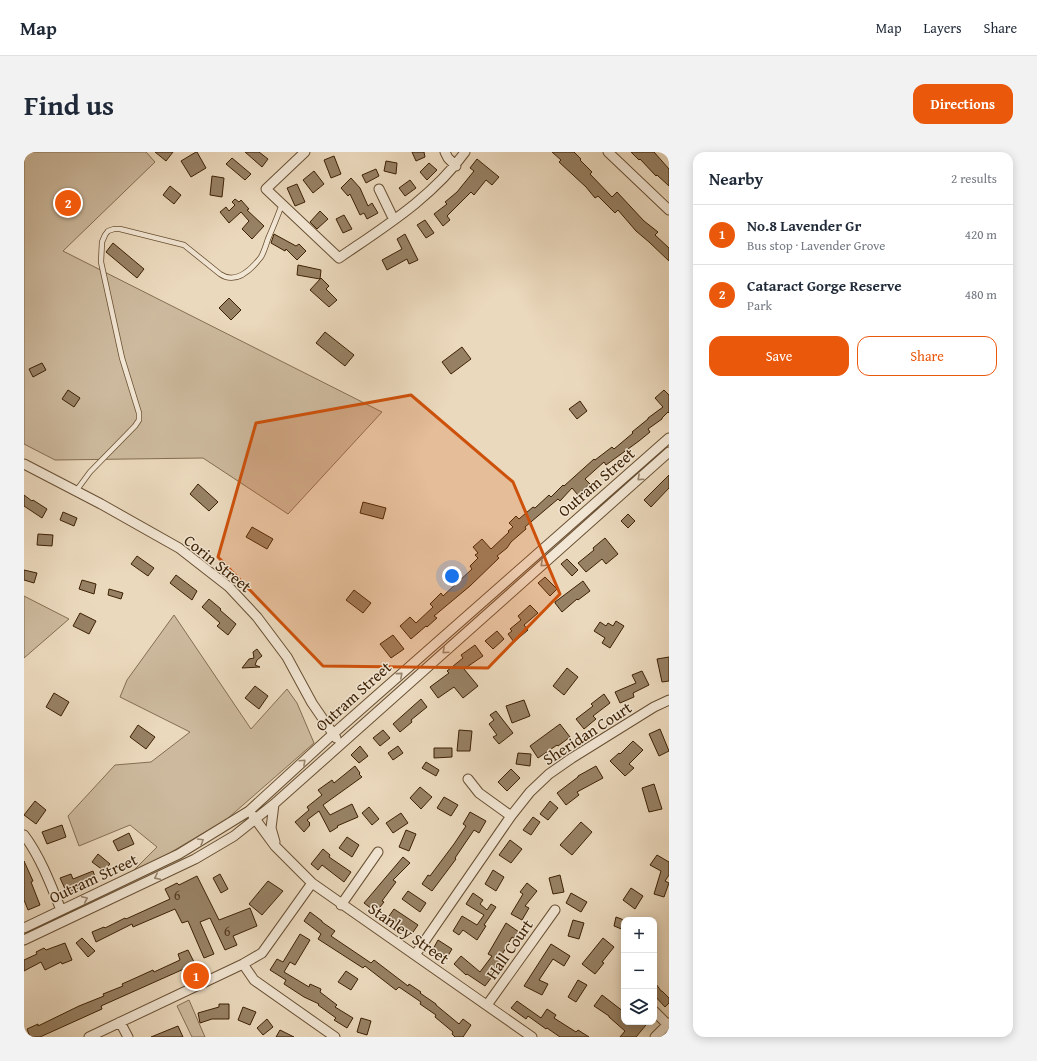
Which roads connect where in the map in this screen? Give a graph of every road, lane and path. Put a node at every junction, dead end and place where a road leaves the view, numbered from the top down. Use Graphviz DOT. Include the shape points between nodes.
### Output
graph roads {
  1 [pos="305,152"];
  2 [pos="445,152"];
  3 [pos="465,152"];
  4 [pos="608,152"];
  5 [pos="456,166"];
  6 [pos="379,189"];
  7 [pos="282,204"];
  8 [pos="669,210"];
  9 [pos="394,220"];
  10 [pos="669,438"];
  11 [pos="669,452"];
  12 [pos="24,464"];
  13 [pos="76,491"];
  14 [pos="669,700"];
  15 [pos="333,734"];
  16 [pos="340,744"];
  17 [pos="468,779"];
  18 [pos="274,804"];
  19 [pos="249,811"];
  20 [pos="511,816"];
  21 [pos="255,819"];
  22 [pos="24,835"];
  23 [pos="275,846"];
  24 [pos="378,852"];
  25 [pos="312,883"];
  26 [pos="341,905"];
  27 [pos="61,910"];
  28 [pos="555,910"];
  29 [pos="24,928"];
  30 [pos="24,940"];
  31 [pos="414,955"];
  32 [pos="243,964"];
  33 [pos="487,1005"];
  34 [pos="657,1014"];
  35 [pos="120,1022"];
  36 [pos="668,1023"];
  37 [pos="89,1037"];
  38 [pos="128,1037"];
  39 [pos="335,1037"];
  40 [pos="532,1037"];
  41 [pos="655,1037"];
  1 -- 7 [label="street" via="266,188"];
  2 -- 5 [label="street"];
  3 -- 5 [label="street"];
  4 -- 8 [label="street"];
  5 -- 9 [label="street" via="442,181"];
  6 -- 9 [label="street"];
  7 -- 9 [label="street" via="339,258"];
  7 -- 13 [label="lane" via="262,256 253,266 234,278 220,274 184,246 120,229 108,231 104,235 101,262 122,358 140,413 135,426 90,472"];
  15 -- 10 [label="street, Outram Street, one-way"];
  11 -- 16 [label="street, Outram Street, one-way"];
  12 -- 13 [label="street, Corin Street"];
  13 -- 15 [label="street, Corin Street" via="179,548 229,587 257,616 287,657 312,703"];
  14 -- 20 [label="street, Sheridan Court" via="549,774 530,792"];
  15 -- 16 [label="street, Corin Street"];
  19 -- 15 [label="street, Outram Street, one-way"];
  16 -- 18 [label="street, Outram Street"];
  17 -- 20 [label="street" via="479,793"];
  18 -- 21 [label="street, Outram Street"];
  18 -- 23 [label="street" via="271,828"];
  19 -- 21 [label="street, Stanley Street"];
  27 -- 19 [label="street, Outram Street, one-way" via="179,854"];
  20 -- 31 [label="street, Sheridan Court"];
  21 -- 23 [label="street, Stanley Street"];
  21 -- 30 [label="street, Outram Street, one-way" via="234,836 195,859"];
  22 -- 27 [label="street" via="48,878"];
  23 -- 25 [label="street, Stanley Street"];
  24 -- 26 [label="street"];
  25 -- 26 [label="street, Stanley Street"];
  25 -- 32 [label="street" via="262,953"];
  26 -- 31 [label="street, Stanley Street"];
  27 -- 29 [label="street, Outram Street"];
  28 -- 33 [label="street, Hall Court"];
  31 -- 33 [label="street, Stanley Street"];
  32 -- 35 [label="street"];
  32 -- 39 [label="street" via="259,984"];
  33 -- 40 [label="street, Stanley Street"];
  34 -- 36 [label="street"];
  35 -- 37 [label="street"];
  35 -- 38 [label="street"];
  36 -- 41 [label="street"];
}
